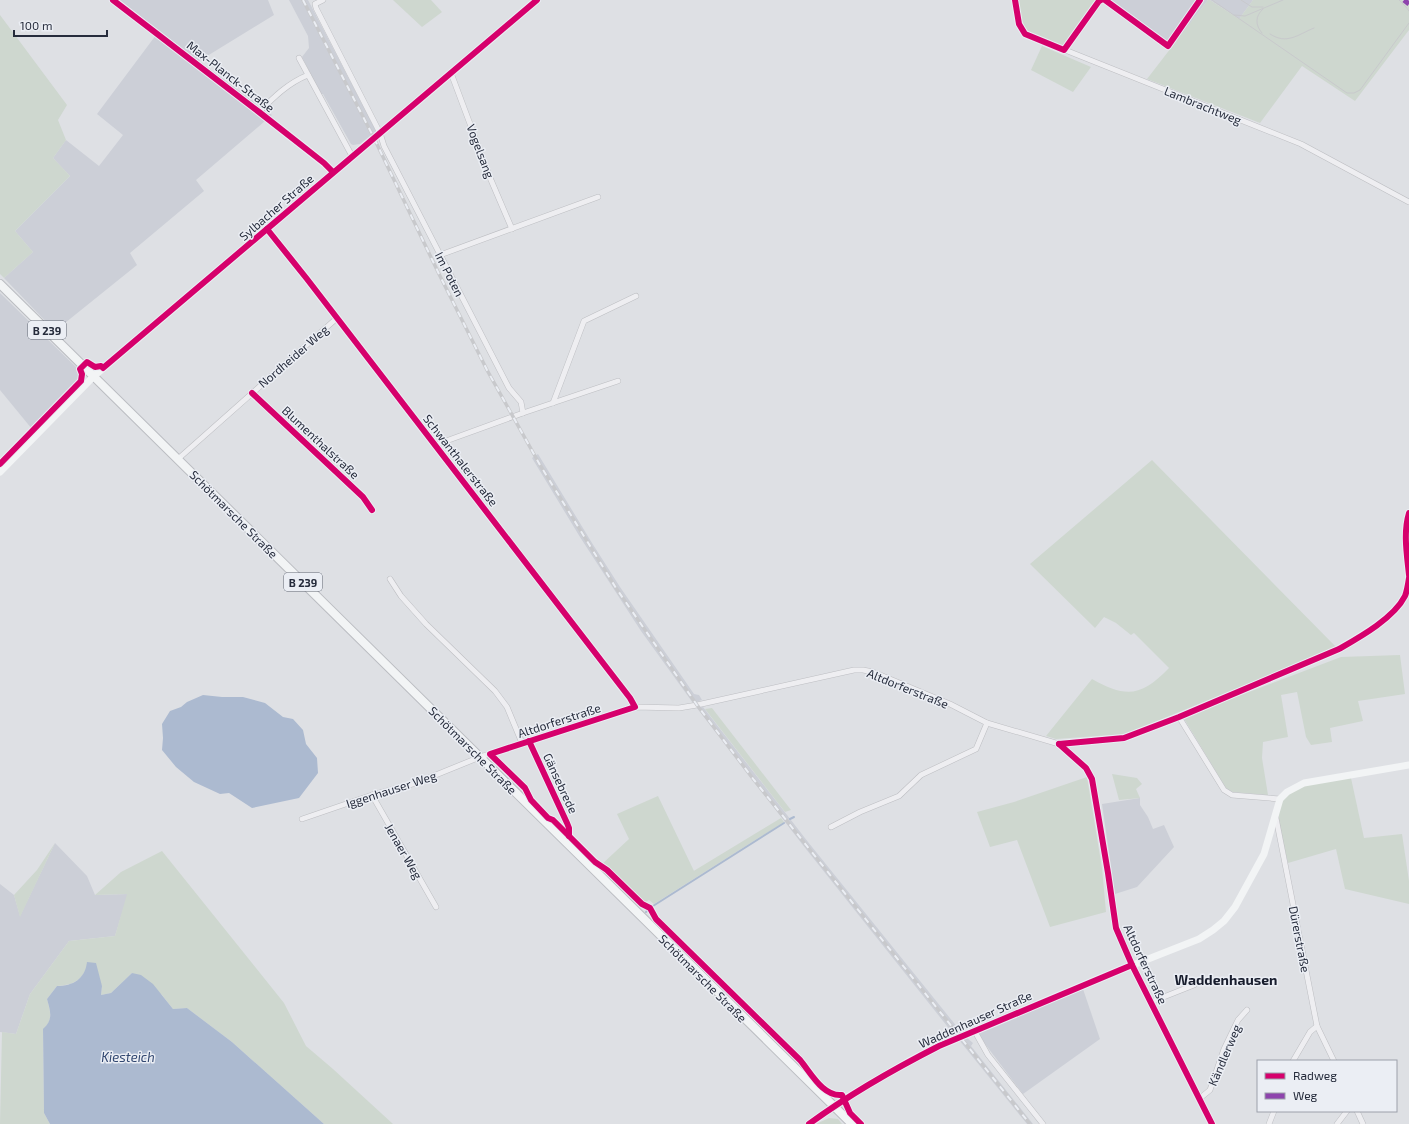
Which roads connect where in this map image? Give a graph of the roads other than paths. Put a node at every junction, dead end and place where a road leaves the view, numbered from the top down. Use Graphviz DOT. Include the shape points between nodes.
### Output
graph roads {
  1 [pos="113,0"];
  2 [pos="323,0"];
  3 [pos="537,0"];
  4 [pos="1015,0"];
  5 [pos="299,58"];
  6 [pos="451,73"];
  7 [pos="308,75"];
  8 [pos="259,112"];
  9 [pos="380,133"];
  10 [pos="352,156"];
  11 [pos="333,172"];
  12 [pos="598,197"];
  13 [pos="1409,202"];
  14 [pos="267,229"];
  15 [pos="512,229"];
  16 [pos="440,255"];
  17 [pos="0,284"];
  18 [pos="636,296"];
  19 [pos="337,318"];
  20 [pos="94,376"];
  21 [pos="618,381"];
  22 [pos="252,393"];
  23 [pos="553,402"];
  24 [pos="523,413"];
  25 [pos="435,444"];
  26 [pos="178,459"];
  27 [pos="0,472"];
  28 [pos="372,510"];
  29 [pos="390,579"];
  30 [pos="635,707"];
  31 [pos="987,723"];
  32 [pos="529,741"];
  33 [pos="522,743"];
  34 [pos="1059,744"];
  35 [pos="480,757"];
  36 [pos="1409,765"];
  37 [pos="372,796"];
  38 [pos="1280,799"];
  39 [pos="1275,815"];
  40 [pos="302,819"];
  41 [pos="832,827"];
  42 [pos="569,836"];
  43 [pos="436,907"];
  44 [pos="1132,966"];
  45 [pos="1194,985"];
  46 [pos="1150,1002"];
  47 [pos="1247,1010"];
  48 [pos="1317,1026"];
  49 [pos="974,1030"];
  50 [pos="1294,1060"];
  51 [pos="1334,1060"];
  52 [pos="1199,1099"];
  53 [pos="834,1106"];
  54 [pos="1274,1112"];
  55 [pos="1346,1112"];
  56 [pos="1357,1112"];
  57 [pos="809,1124"];
  58 [pos="852,1124"];
  59 [pos="1043,1124"];
  60 [pos="1212,1124"];
  61 [pos="1269,1124"];
  62 [pos="1337,1124"];
  63 [pos="1363,1124"];
  1 -- 8 [label="main road, Max-Planck-Straße"];
  2 -- 9 [label="street" via="315,4 316,8"];
  3 -- 6 [label="main road, Sylbacher Straße"];
  4 -- 13 [label="street, Lambrachtweg" via="1019,24 1025,34 1301,144"];
  5 -- 7 [label="street"];
  6 -- 9 [label="main road, Sylbacher Straße"];
  6 -- 15 [label="street, Vogelsang"];
  7 -- 8 [label="street, Max-Planck-Straße" via="285,87"];
  7 -- 10 [label="street"];
  8 -- 11 [label="main road, Max-Planck-Straße"];
  9 -- 10 [label="main road, Sylbacher Straße"];
  9 -- 16 [label="street, Im Poten" via="384,146"];
  10 -- 11 [label="main road, Sylbacher Straße"];
  11 -- 14 [label="main road, Sylbacher Straße"];
  12 -- 15 [label="street"];
  14 -- 19 [label="street, Schwanthalerstraße"];
  14 -- 20 [label="main road, Sylbacher Straße"];
  15 -- 16 [label="street"];
  16 -- 24 [label="street, Im Poten" via="509,388 521,402"];
  17 -- 20 [label="main road, B 239"];
  18 -- 23 [label="street" via="584,321"];
  19 -- 22 [label="street, Nordheider Weg"];
  19 -- 25 [label="street, Schwanthalerstraße"];
  20 -- 26 [label="main road, Schötmarsche Straße / B 239"];
  20 -- 27 [label="main road, Sylbacher Straße"];
  21 -- 23 [label="street"];
  22 -- 26 [label="street, Nordheider Weg"];
  22 -- 28 [label="street, Blumenthalstraße" via="363,497"];
  23 -- 24 [label="street"];
  24 -- 25 [label="street"];
  25 -- 30 [label="street, Schwanthalerstraße"];
  26 -- 35 [label="main road, Schötmarsche Straße / B 239"];
  29 -- 33 [label="street" via="401,596 426,624 495,691 507,707"];
  30 -- 31 [label="street, Altdorferstraße" via="679,708 698,705 863,670 950,704"];
  30 -- 32 [label="street, Altdorferstraße"];
  31 -- 34 [label="street, Altdorferstraße"];
  31 -- 41 [label="street" via="976,749 920,775 899,796"];
  32 -- 33 [label="street, Altdorferstraße"];
  32 -- 42 [label="street, Gänsebrede" via="567,823"];
  33 -- 35 [label="street, Altdorferstraße"];
  34 -- 38 [label="street" via="1124,738 1179,717 1224,790 1232,795"];
  34 -- 44 [label="street, Altdorferstraße" via="1086,768 1092,779 1116,928"];
  35 -- 37 [label="street, Iggenhauser Weg" via="416,783"];
  35 -- 53 [label="main road, Schötmarsche Straße / B 239"];
  36 -- 38 [label="main road" via="1304,783"];
  37 -- 40 [label="street, Iggenhauser Weg"];
  37 -- 43 [label="street, Jenaer Weg"];
  38 -- 39 [label="main road, Waddenhauser Straße"];
  39 -- 44 [label="main road, Waddenhauser Straße" via="1264,854 1235,907 1224,921 1199,939"];
  39 -- 48 [label="street, Dürerstraße"];
  44 -- 46 [label="street, Altdorferstraße"];
  44 -- 49 [label="main road, Waddenhauser Straße"];
  45 -- 46 [label="street, Altdorferstraße"];
  46 -- 52 [label="street, Altdorferstraße"];
  47 -- 52 [label="street, Kändlerweg" via="1238,1020 1224,1049 1210,1090"];
  48 -- 50 [label="street" via="1310,1032"];
  48 -- 51 [label="street, Dürerstraße"];
  49 -- 53 [label="main road, Waddenhauser Straße" via="909,1061"];
  49 -- 59 [label="street" via="988,1054"];
  52 -- 60 [label="street, Altdorferstraße"];
  53 -- 57 [label="main road, Waddenhauser Straße"];
  53 -- 58 [label="main road, Schötmarsche Straße / B 239"];
  54 -- 61 [label="street"];
  55 -- 62 [label="street"];
  56 -- 63 [label="street"];
}
